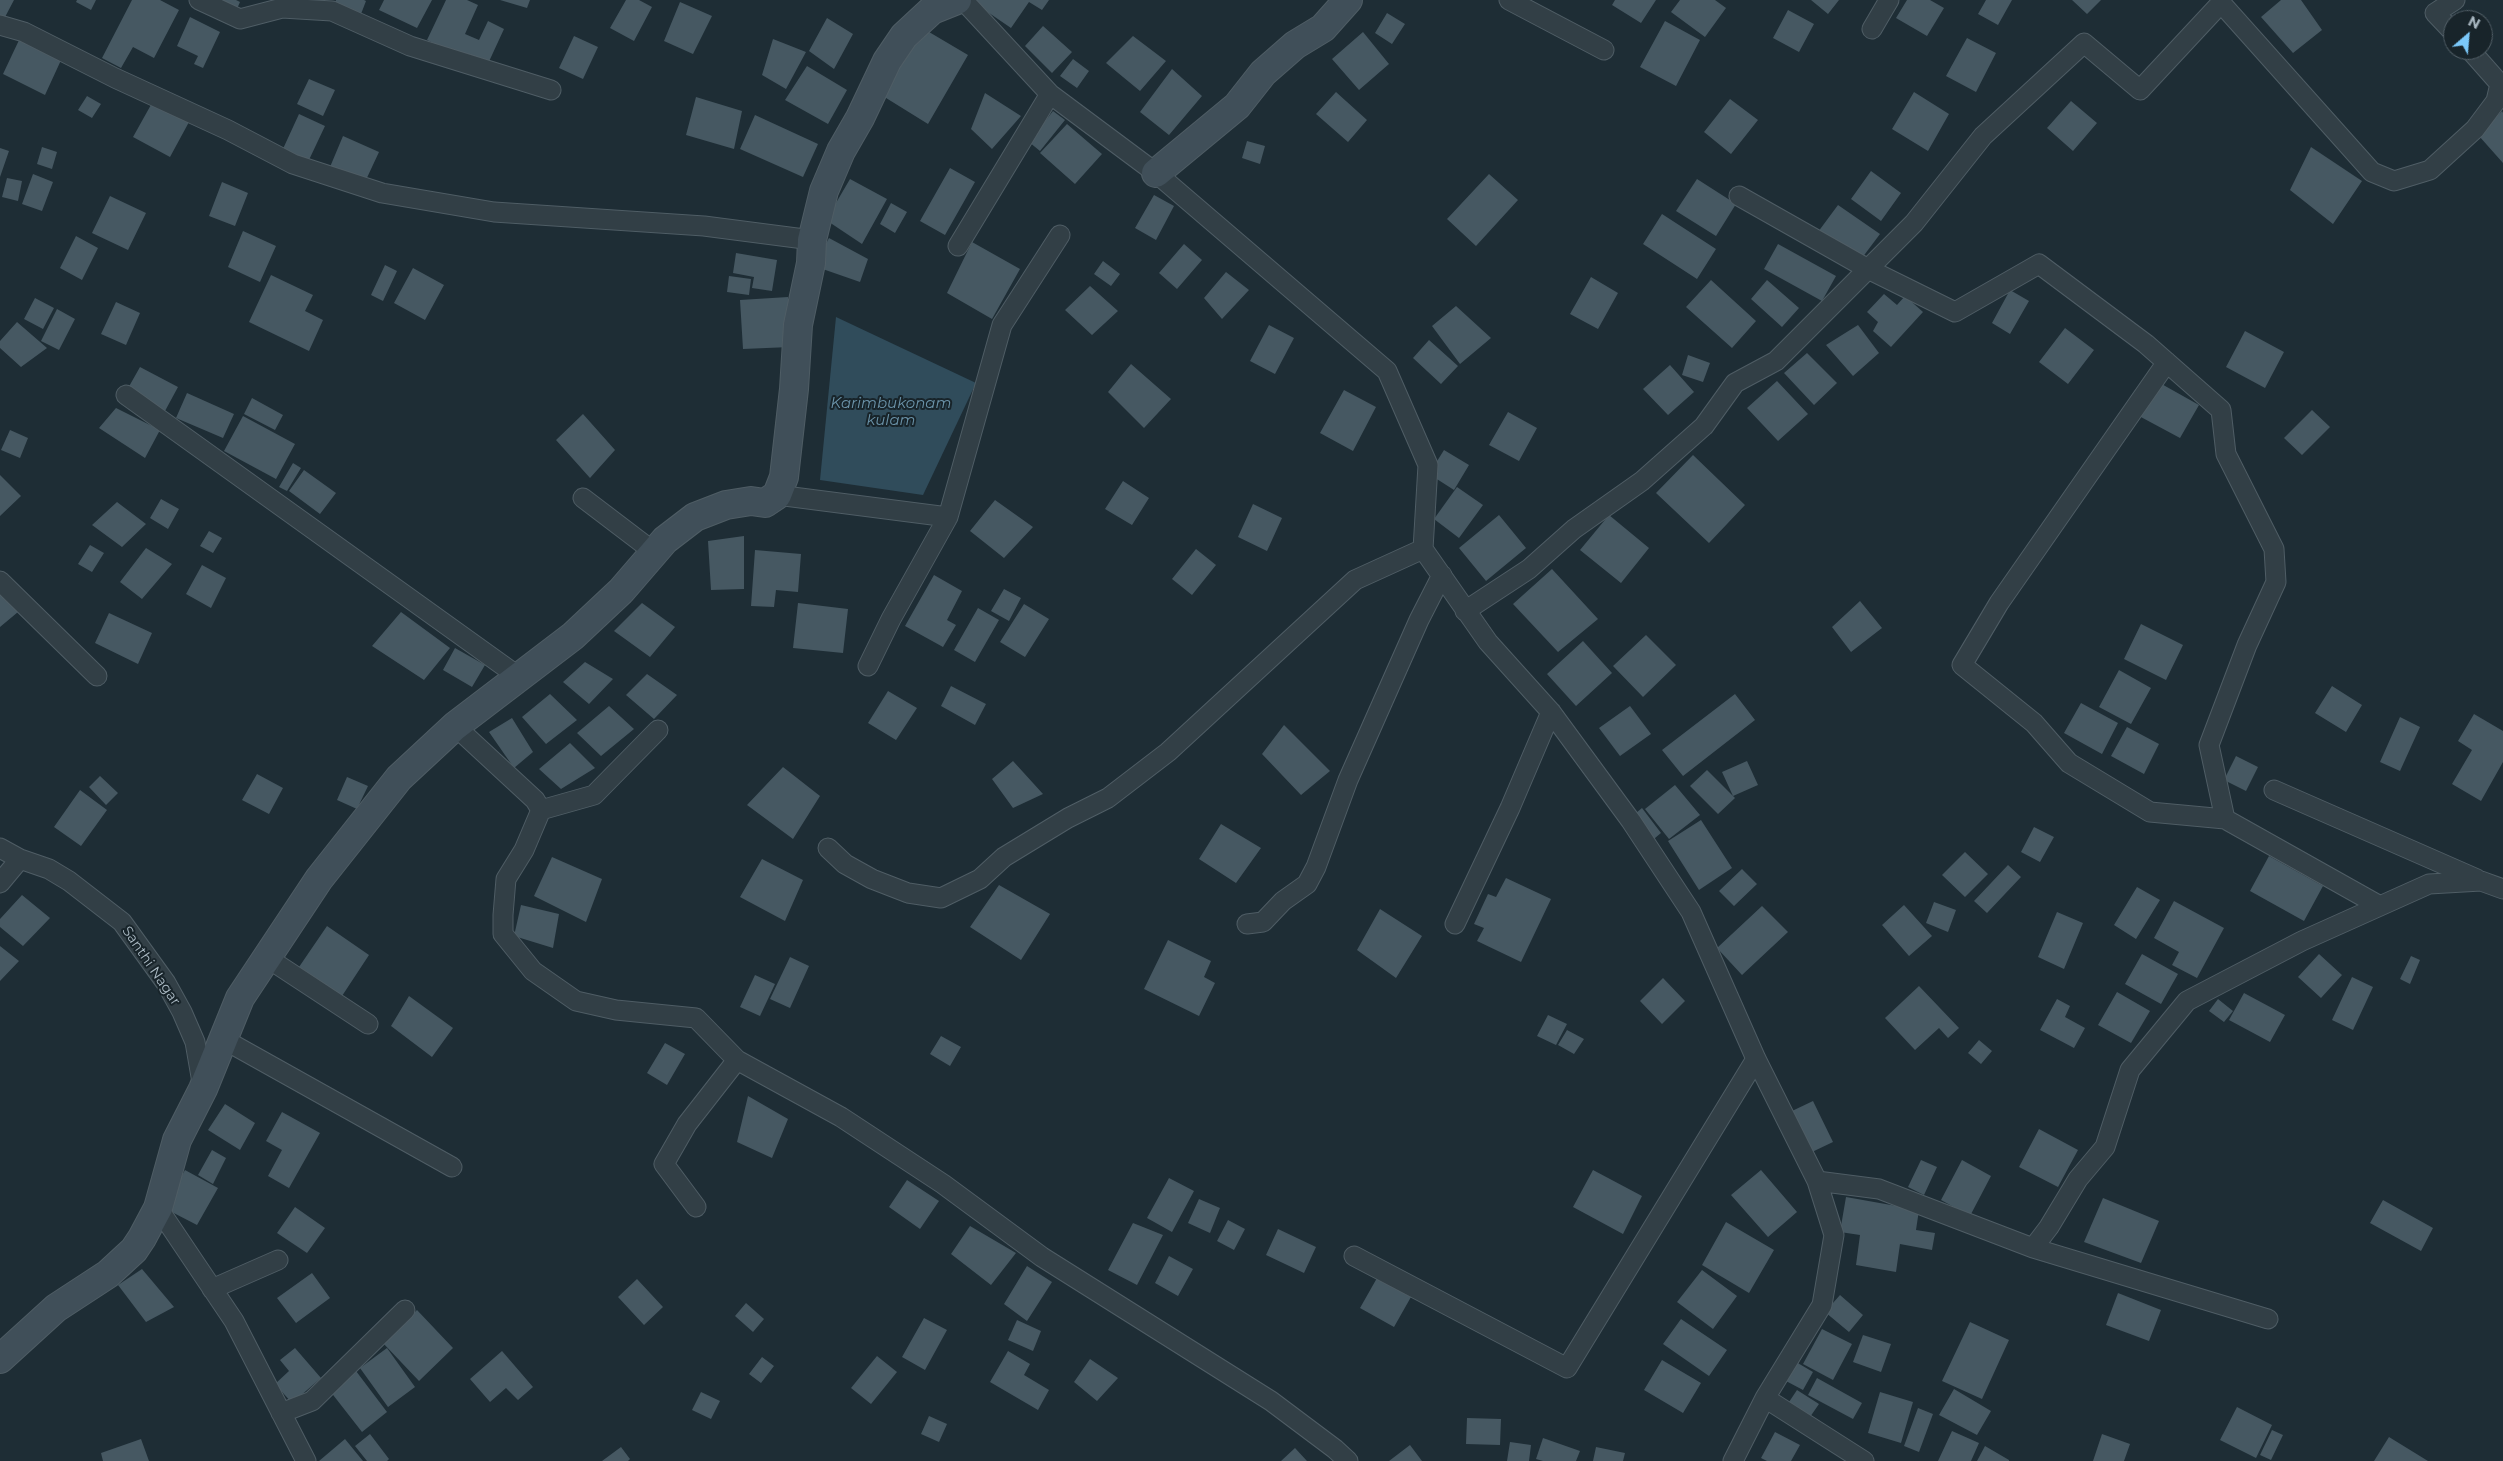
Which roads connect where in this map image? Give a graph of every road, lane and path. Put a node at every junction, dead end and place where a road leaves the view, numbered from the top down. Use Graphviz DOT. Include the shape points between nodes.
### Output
graph roads {
  1 [pos="199,0"];
  2 [pos="957,0"];
  3 [pos="962,0"];
  4 [pos="1348,0"];
  5 [pos="1510,0"];
  6 [pos="1889,0"];
  7 [pos="2455,0"];
  8 [pos="2443,21"];
  9 [pos="0,25"];
  10 [pos="1872,30"];
  11 [pos="1604,50"];
  12 [pos="2479,60"];
  13 [pos="551,90"];
  14 [pos="1050,94"];
  15 [pos="1156,173"];
  16 [pos="1739,196"];
  17 [pos="1060,236"];
  18 [pos="812,240"];
  19 [pos="958,246"];
  20 [pos="1868,269"];
  21 [pos="2167,362"];
  22 [pos="126,395"];
  23 [pos="777,495"];
  24 [pos="583,498"];
  25 [pos="948,517"];
  26 [pos="1423,549"];
  27 [pos="654,552"];
  28 [pos="1442,575"];
  29 [pos="0,581"];
  30 [pos="1465,611"];
  31 [pos="868,666"];
  32 [pos="97,676"];
  33 [pos="519,678"];
  34 [pos="1551,712"];
  35 [pos="455,726"];
  36 [pos="658,730"];
  37 [pos="2274,790"];
  38 [pos="541,810"];
  39 [pos="2225,819"];
  40 [pos="0,848"];
  41 [pos="828,848"];
  42 [pos="20,859"];
  43 [pos="2481,881"];
  44 [pos="0,884"];
  45 [pos="2503,889"];
  46 [pos="2380,906"];
  47 [pos="1247,924"];
  48 [pos="1455,924"];
  49 [pos="266,957"];
  50 [pos="368,1024"];
  51 [pos="223,1038"];
  52 [pos="1756,1059"];
  53 [pos="737,1060"];
  54 [pos="204,1089"];
  55 [pos="452,1167"];
  56 [pos="1817,1181"];
  57 [pos="696,1207"];
  58 [pos="158,1208"];
  59 [pos="2033,1248"];
  60 [pos="1354,1256"];
  61 [pos="278,1260"];
  62 [pos="212,1289"];
  63 [pos="405,1310"];
  64 [pos="2268,1320"];
  65 [pos="0,1360"];
  66 [pos="1765,1398"];
  67 [pos="280,1413"];
  68 [pos="306,1461"];
  69 [pos="1348,1461"];
  70 [pos="1733,1461"];
  71 [pos="1864,1461"];
  1 -- 13 [label="street" via="240,19 282,8 332,11 410,46"];
  2 -- 18 [label="street" via="932,10 904,36 888,61 824,191"];
  3 -- 14 [label="street"];
  4 -- 15 [label="street" via="1323,28 1294,45 1263,73 1237,106"];
  5 -- 11 [label="street"];
  6 -- 10 [label="street"];
  7 -- 8 [label="street" via="2435,12"];
  9 -- 18 [label="street" via="24,32 293,164 382,193 494,212 704,226"];
  12 -- 20 [label="street" via="2500,84 2496,101 2475,129 2430,170 2394,181 2372,172 2221,3 2140,90 2084,43 1983,136 1914,223"];
  14 -- 15 [label="street"];
  14 -- 19 [label="street"];
  15 -- 26 [label="street" via="1387,370 1428,465"];
  16 -- 20 [label="street"];
  17 -- 25 [label="street" via="1002,325"];
  18 -- 23 [label="street" via="811,263 798,325 784,477"];
  20 -- 21 [label="street" via="1955,312 2039,264"];
  20 -- 30 [label="street" via="1776,361 1735,383 1704,426 1642,481 1574,529 1529,569"];
  21 -- 39 [label="street" via="2221,410 2226,454 2274,549 2276,582 2247,645 2209,745"];
  21 -- 39 [label="street" via="1999,603 1962,665 2034,723 2069,763 2150,812"];
  22 -- 33 [label="street"];
  23 -- 25 [label="street"];
  23 -- 27 [label="street" via="765,503 751,501 726,505 695,517"];
  24 -- 27 [label="street"];
  25 -- 31 [label="street" via="890,619"];
  26 -- 28 [label="street"];
  26 -- 41 [label="street" via="1355,580 1168,752 1108,798 1068,818 1004,858 980,879 941,898 908,893 845,864"];
  27 -- 33 [label="street" via="621,591 573,636"];
  28 -- 30 [label="street"];
  28 -- 47 [label="street" via="1418,620 1306,884 1262,922"];
  29 -- 32 [label="street"];
  30 -- 34 [label="street" via="1488,642"];
  33 -- 35 [label="street"];
  34 -- 48 [label="street"];
  34 -- 52 [label="street" via="1631,821 1691,912"];
  35 -- 38 [label="street" via="535,800"];
  35 -- 49 [label="street" via="399,778 319,879"];
  36 -- 38 [label="street" via="594,795"];
  37 -- 43 [label="street"];
  38 -- 53 [label="street" via="524,850 506,879 503,934 533,972 576,1001 616,1010 696,1018"];
  39 -- 46 [label="street"];
  40 -- 42 [label="street, Santhi Nagar"];
  42 -- 44 [label="street"];
  42 -- 54 [label="street, Santhi Nagar" via="50,869 122,922 166,983 182,1012 195,1042"];
  43 -- 45 [label="street"];
  43 -- 46 [label="street" via="2429,884"];
  46 -- 59 [label="street" via="2302,941 2187,1001 2130,1070 2105,1147 2078,1179"];
  49 -- 50 [label="street"];
  49 -- 51 [label="street" via="240,998"];
  51 -- 54 [label="street"];
  51 -- 55 [label="street"];
  52 -- 56 [label="street"];
  52 -- 60 [label="street" via="1567,1368"];
  53 -- 57 [label="street" via="687,1124 664,1164"];
  53 -- 69 [label="street" via="841,1117 943,1184 1042,1257 1271,1401"];
  54 -- 58 [label="street" via="178,1140"];
  56 -- 59 [label="street" via="1879,1189"];
  56 -- 66 [label="street" via="1834,1235 1822,1305"];
  58 -- 62 [label="street"];
  58 -- 65 [label="street" via="134,1250 108,1274 56,1308"];
  59 -- 64 [label="street"];
  61 -- 62 [label="street"];
  62 -- 67 [label="street" via="234,1321"];
  63 -- 67 [label="street" via="312,1401"];
  66 -- 70 [label="street"];
  66 -- 71 [label="street"];
  67 -- 68 [label="street"];
}
